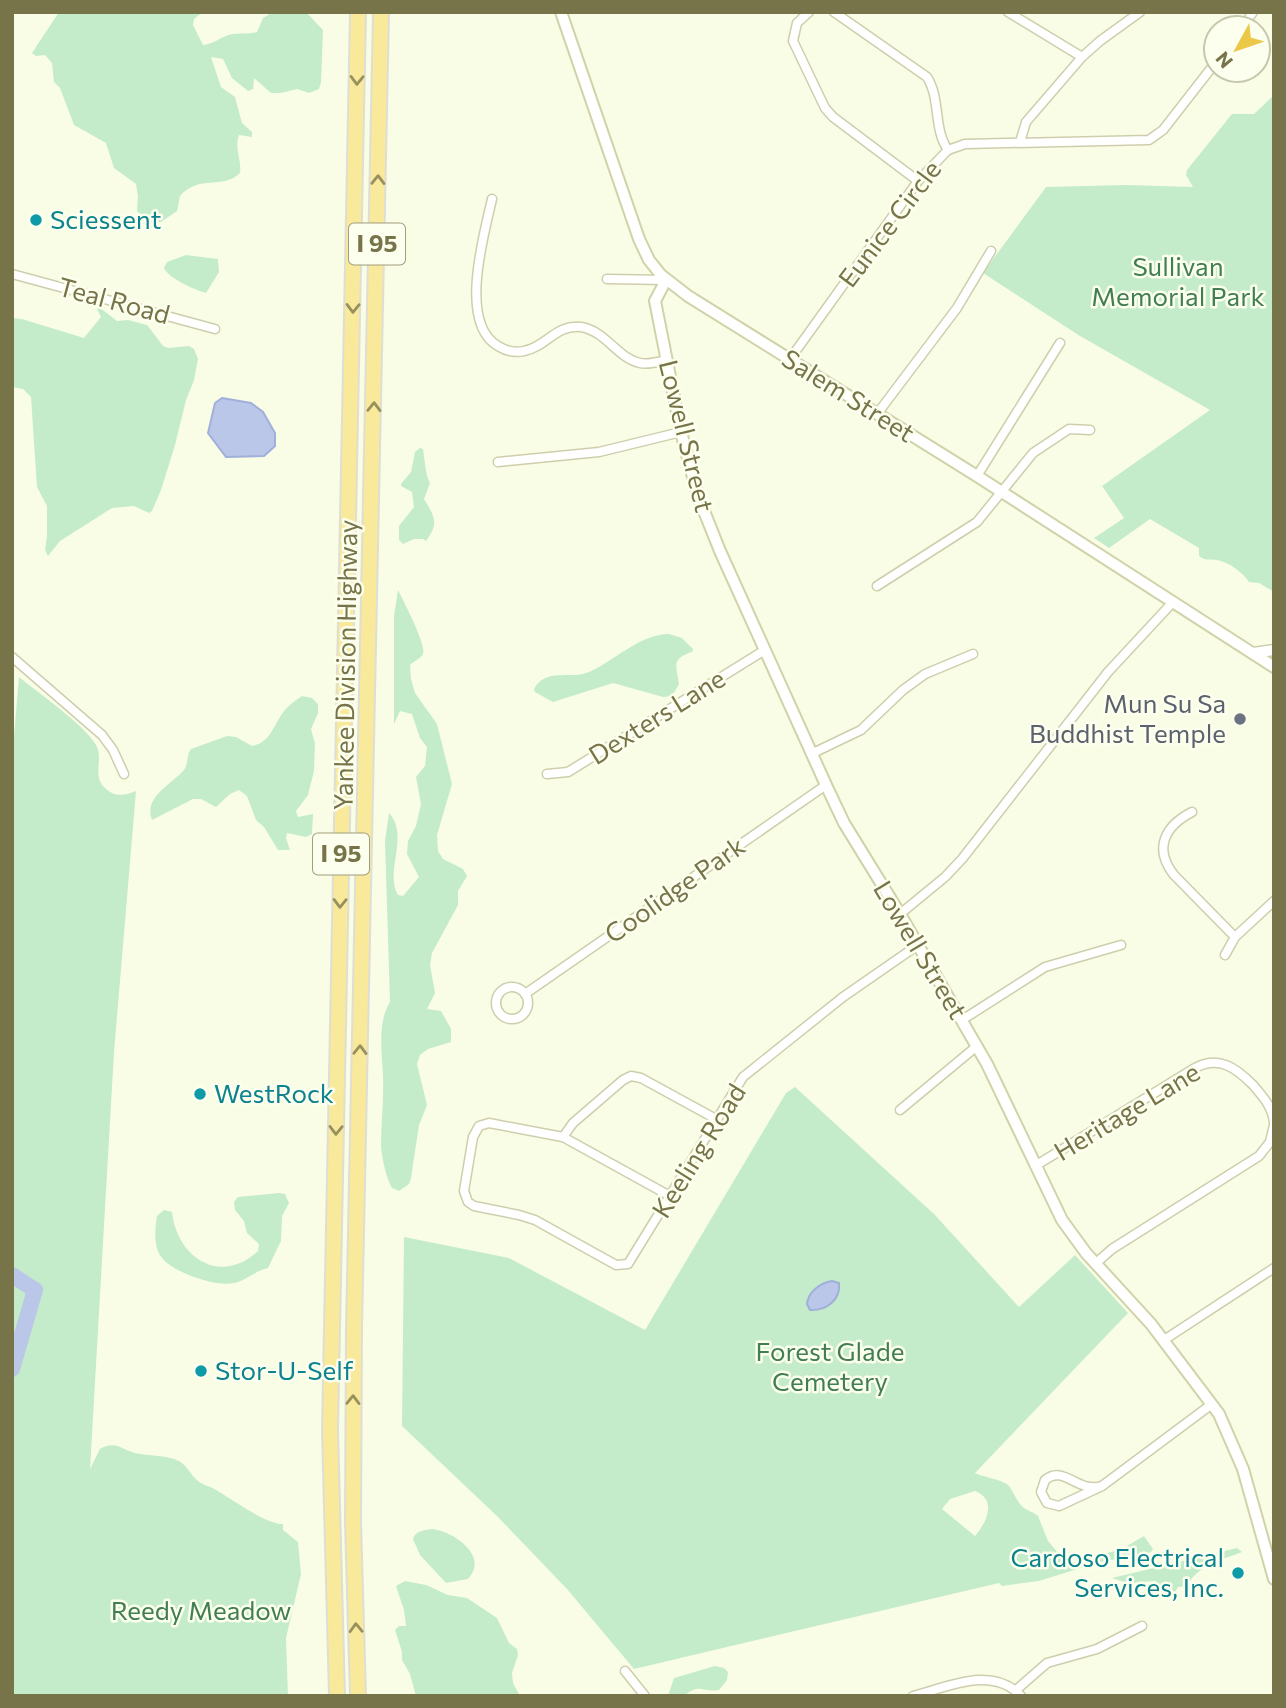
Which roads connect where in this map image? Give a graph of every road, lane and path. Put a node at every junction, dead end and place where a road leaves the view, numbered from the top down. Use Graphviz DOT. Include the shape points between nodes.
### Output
graph roads {
  1 [pos="358,12"];
  2 [pos="381,12"];
  3 [pos="561,12"];
  4 [pos="808,12"];
  5 [pos="834,12"];
  6 [pos="1008,12"];
  7 [pos="1140,12"];
  8 [pos="1082,57"];
  9 [pos="1202,80"];
  10 [pos="1020,142"];
  11 [pos="948,150"];
  12 [pos="918,181"];
  13 [pos="492,199"];
  14 [pos="991,251"];
  15 [pos="12,274"];
  16 [pos="607,279"];
  17 [pos="666,280"];
  18 [pos="215,329"];
  19 [pos="1060,343"];
  20 [pos="790,359"];
  21 [pos="666,360"];
  22 [pos="877,414"];
  23 [pos="1090,430"];
  24 [pos="681,432"];
  25 [pos="498,462"];
  26 [pos="977,476"];
  27 [pos="1002,492"];
  28 [pos="877,586"];
  29 [pos="1173,602"];
  30 [pos="765,650"];
  31 [pos="1274,650"];
  32 [pos="1254,653"];
  33 [pos="973,654"];
  34 [pos="12,657"];
  35 [pos="1274,667"];
  36 [pos="811,754"];
  37 [pos="124,774"];
  38 [pos="547,774"];
  39 [pos="826,785"];
  40 [pos="1192,812"];
  41 [pos="1274,901"];
  42 [pos="900,914"];
  43 [pos="1235,937"];
  44 [pos="918,945"];
  45 [pos="1121,945"];
  46 [pos="1225,955"];
  47 [pos="525,994"];
  48 [pos="962,1020"];
  49 [pos="977,1046"];
  50 [pos="901,1110"];
  51 [pos="716,1119"];
  52 [pos="1274,1124"];
  53 [pos="563,1137"];
  54 [pos="1035,1166"];
  55 [pos="670,1196"];
  56 [pos="1096,1263"];
  57 [pos="1274,1268"];
  58 [pos="1164,1340"];
  59 [pos="1212,1404"];
  60 [pos="1102,1486"];
  61 [pos="1274,1579"];
  62 [pos="1142,1626"];
  63 [pos="625,1671"];
  64 [pos="958,1685"];
  65 [pos="1018,1693"];
  66 [pos="337,1696"];
  67 [pos="358,1696"];
  68 [pos="645,1696"];
  69 [pos="913,1696"];
  70 [pos="961,1696"];
  1 -- 66 [label="highway, Yankee Division Highway / I 95, one-way" via="331,1318"];
  67 -- 2 [label="highway, Yankee Division Highway / I 95, one-way" via="354,1328"];
  3 -- 17 [label="main road, Salem Street" via="639,239"];
  4 -- 12 [label="street" via="797,23 793,41 825,108"];
  5 -- 11 [label="street" via="926,75"];
  6 -- 8 [label="street"];
  7 -- 8 [label="street"];
  8 -- 10 [label="street" via="1026,122"];
  9 -- 10 [label="street, Eunice Circle" via="1163,130 1149,140"];
  10 -- 11 [label="street, Eunice Circle" via="965,144"];
  11 -- 12 [label="street, Eunice Circle"];
  12 -- 20 [label="street, Eunice Circle"];
  13 -- 21 [label="street" via="479,263 477,301 480,325 493,342 512,352 525,351 560,330 584,328 604,336 636,362"];
  14 -- 22 [label="street" via="957,307"];
  15 -- 18 [label="street, Teal Road"];
  16 -- 17 [label="street"];
  17 -- 20 [label="main road, Salem Street"];
  17 -- 21 [label="main road, Lowell Street" via="655,301"];
  19 -- 26 [label="street"];
  20 -- 22 [label="main road, Salem Street"];
  21 -- 24 [label="main road, Lowell Street"];
  22 -- 26 [label="main road, Salem Street"];
  23 -- 27 [label="street" via="1069,429 1032,453"];
  24 -- 25 [label="street" via="598,452"];
  24 -- 30 [label="main road, Lowell Street" via="707,519"];
  26 -- 27 [label="main road, Salem Street"];
  27 -- 28 [label="street" via="976,523"];
  27 -- 29 [label="main road, Salem Street"];
  29 -- 32 [label="main road, Salem Street"];
  29 -- 42 [label="street" via="1108,672 962,859"];
  30 -- 36 [label="main road, Lowell Street"];
  30 -- 38 [label="street, Dexters Lane" via="569,771"];
  31 -- 32 [label="street"];
  32 -- 35 [label="main road, Salem Street"];
  33 -- 36 [label="street" via="925,674 861,730"];
  34 -- 37 [label="street" via="102,735"];
  36 -- 39 [label="main road, Lowell Street"];
  39 -- 42 [label="main road, Lowell Street" via="850,834"];
  39 -- 47 [label="street, Coolidge Park"];
  40 -- 43 [label="street" via="1168,830 1164,858 1174,875"];
  41 -- 43 [label="street"];
  42 -- 44 [label="main road, Lowell Street"];
  43 -- 46 [label="street"];
  44 -- 48 [label="main road, Lowell Street"];
  44 -- 51 [label="street, Keeling Road" via="843,997 747,1074"];
  45 -- 48 [label="street" via="1045,967"];
  48 -- 49 [label="main road, Lowell Street"];
  49 -- 50 [label="street"];
  49 -- 54 [label="main road, Lowell Street"];
  51 -- 53 [label="street" via="631,1076 573,1123"];
  51 -- 55 [label="street, Keeling Road"];
  52 -- 54 [label="street, Heritage Lane" via="1268,1103 1241,1073 1227,1064 1207,1063"];
  52 -- 56 [label="street, Heritage Lane" via="1270,1142 1258,1156"];
  53 -- 55 [label="street"];
  53 -- 55 [label="street, Keeling Road" via="491,1124 479,1126 473,1134 466,1176 467,1200 474,1206 535,1220 614,1265 624,1266"];
  54 -- 56 [label="main road, Lowell Street" via="1062,1220"];
  56 -- 58 [label="main road, Lowell Street"];
  57 -- 58 [label="street"];
  58 -- 59 [label="main road, Lowell Street"];
  59 -- 60 [label="street"];
  59 -- 61 [label="main road, Lowell Street" via="1240,1460"];
  60 -- 60 [label="street" via="1086,1488 1056,1474 1045,1480 1041,1492 1047,1503 1059,1506"];
  62 -- 65 [label="street" via="1097,1649 1047,1663"];
  63 -- 68 [label="street"];
  64 -- 65 [label="street" via="986,1679"];
  64 -- 69 [label="street"];
  64 -- 70 [label="street"];
}
